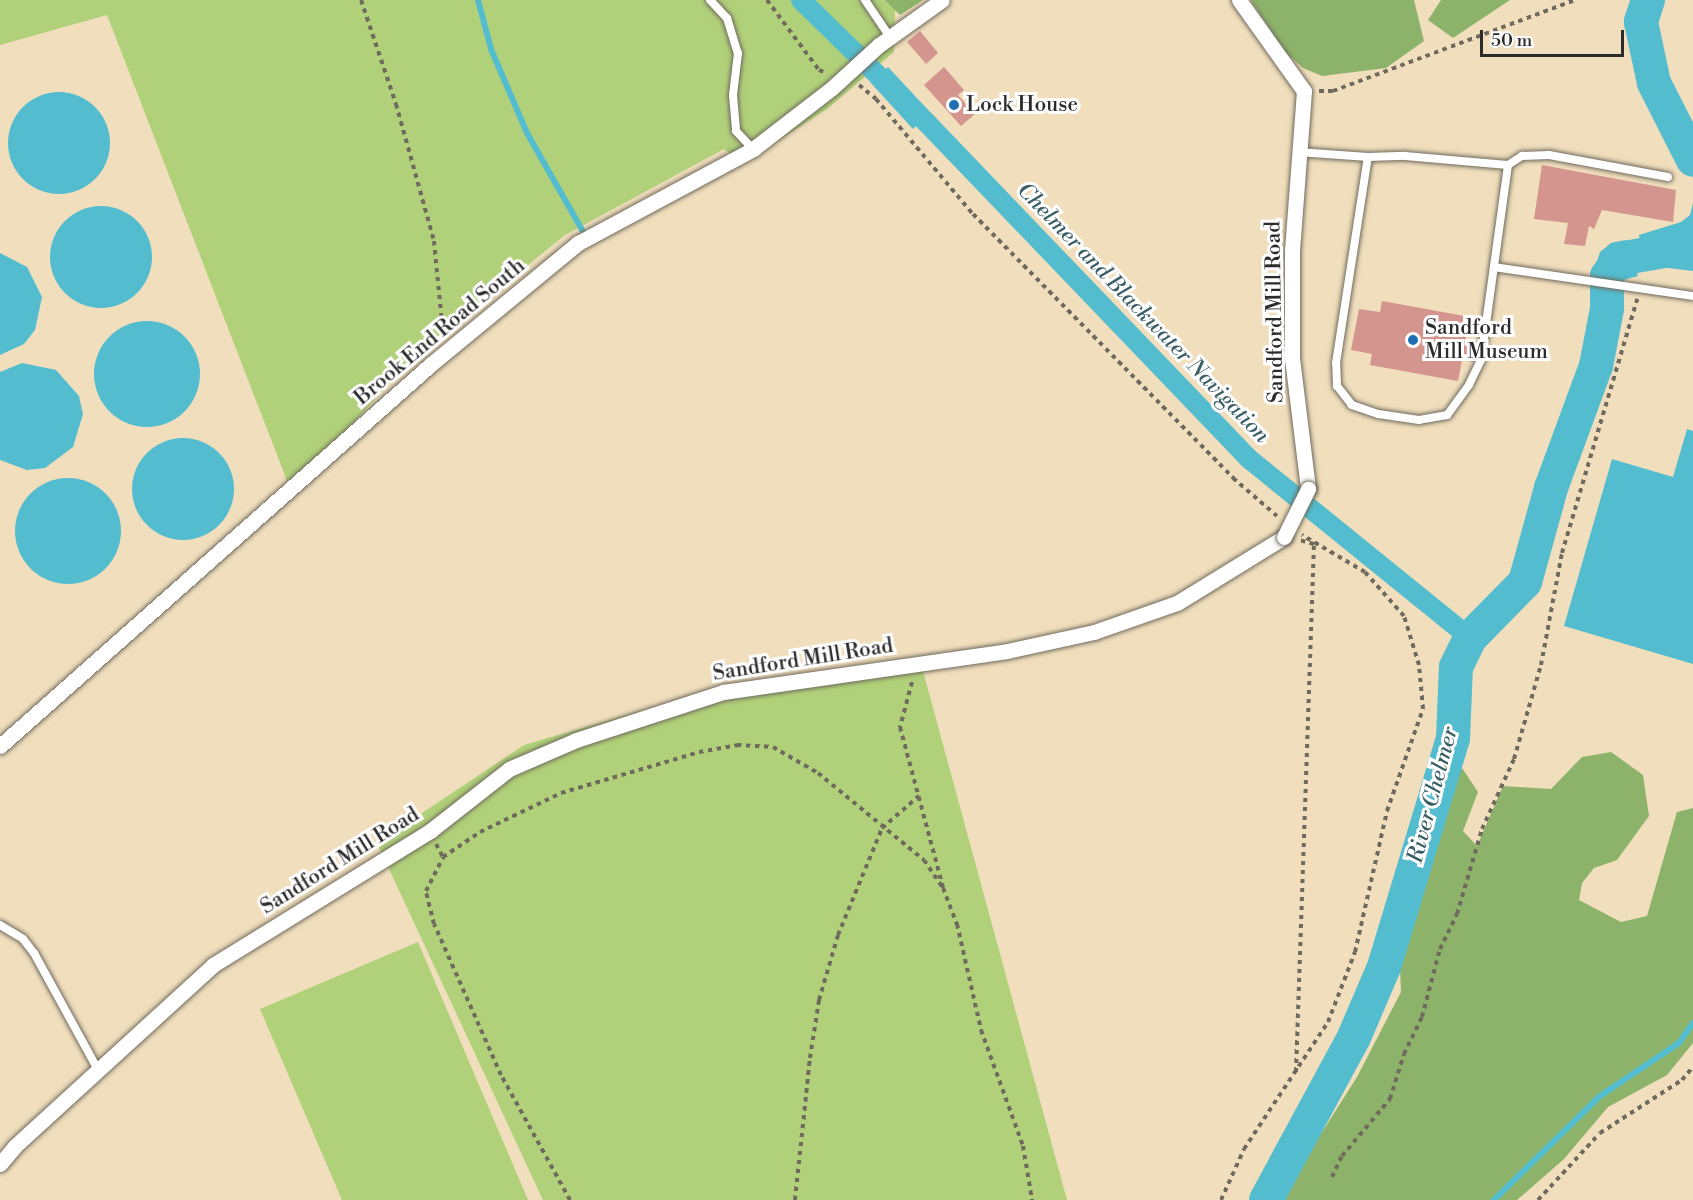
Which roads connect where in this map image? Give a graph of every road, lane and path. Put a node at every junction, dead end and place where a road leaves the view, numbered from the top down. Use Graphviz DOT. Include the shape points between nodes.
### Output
graph roads {
  1 [pos="361,0"];
  2 [pos="710,0"];
  3 [pos="767,0"];
  4 [pos="865,0"];
  5 [pos="942,0"];
  6 [pos="1239,0"];
  7 [pos="1575,0"];
  8 [pos="884,41"];
  9 [pos="846,74"];
  10 [pos="1304,91"];
  11 [pos="753,149"];
  12 [pos="1298,152"];
  13 [pos="1368,157"];
  14 [pos="1508,165"];
  15 [pos="1668,177"];
  16 [pos="1494,267"];
  17 [pos="1640,290"];
  18 [pos="1693,296"];
  19 [pos="449,350"];
  20 [pos="1289,530"];
  21 [pos="1314,544"];
  22 [pos="920,662"];
  23 [pos="0,746"];
  24 [pos="920,795"];
  25 [pos="882,828"];
  26 [pos="943,888"];
  27 [pos="0,925"];
  28 [pos="1693,1067"];
  29 [pos="98,1070"];
  30 [pos="1296,1075"];
  31 [pos="0,1164"];
  32 [pos="1332,1177"];
  33 [pos="570,1200"];
  34 [pos="795,1200"];
  35 [pos="1032,1200"];
  36 [pos="1221,1200"];
  37 [pos="1539,1200"];
  1 -- 19 [label="path" via="396,104 434,241 440,323"];
  2 -- 11 [label="lane" via="727,18 738,52 732,95 735,131"];
  3 -- 9 [label="path" via="819,69"];
  4 -- 8 [label="lane"];
  5 -- 8 [label="street, Brook End Road South"];
  6 -- 10 [label="street"];
  7 -- 10 [label="path" via="1333,91"];
  8 -- 9 [label="street, Brook End Road South"];
  9 -- 11 [label="street, Brook End Road South"];
  9 -- 20 [label="path" via="876,99 973,214"];
  10 -- 12 [label="street, Sandford Mill Road"];
  11 -- 19 [label="street, Brook End Road South" via="578,243"];
  12 -- 13 [label="lane"];
  12 -- 20 [label="street, Sandford Mill Road, bridge" via="1292,250 1292,358 1308,489"];
  13 -- 14 [label="lane"];
  13 -- 16 [label="lane" via="1336,363 1337,386 1352,405 1378,414 1419,420 1447,415 1481,360"];
  14 -- 15 [label="lane" via="1522,156 1548,155"];
  14 -- 16 [label="lane"];
  16 -- 17 [label="lane"];
  17 -- 18 [label="lane"];
  17 -- 32 [label="path" via="1562,553 1541,665 1514,759 1482,829 1456,914 1440,950 1422,1017 1404,1054 1390,1099 1342,1156"];
  19 -- 23 [label="street, Brook End Road South"];
  20 -- 21 [label="path"];
  20 -- 22 [label="street, Sandford Mill Road" via="1178,603 1138,618 1007,651"];
  21 -- 30 [label="path"];
  21 -- 30 [label="path" via="1342,555 1365,572 1404,616 1419,665 1423,709 1387,811 1355,952 1328,1022"];
  22 -- 24 [label="path" via="900,727"];
  22 -- 29 [label="street, Sandford Mill Road" via="723,692 576,740 509,769 430,831 213,965"];
  24 -- 25 [label="path"];
  24 -- 26 [label="path"];
  25 -- 26 [label="path" via="924,860"];
  25 -- 33 [label="path" via="818,773 772,747 737,745 699,752 561,793 480,832 443,857 426,891 434,924 501,1075"];
  25 -- 34 [label="path" via="838,935 819,1000"];
  26 -- 35 [label="path" via="957,924 981,1030 1023,1146"];
  27 -- 29 [label="lane" via="23,939 34,953"];
  28 -- 37 [label="path" via="1682,1080 1600,1133"];
  29 -- 31 [label="street, Sandford Mill Road"];
  30 -- 36 [label="path" via="1244,1149"];
}
